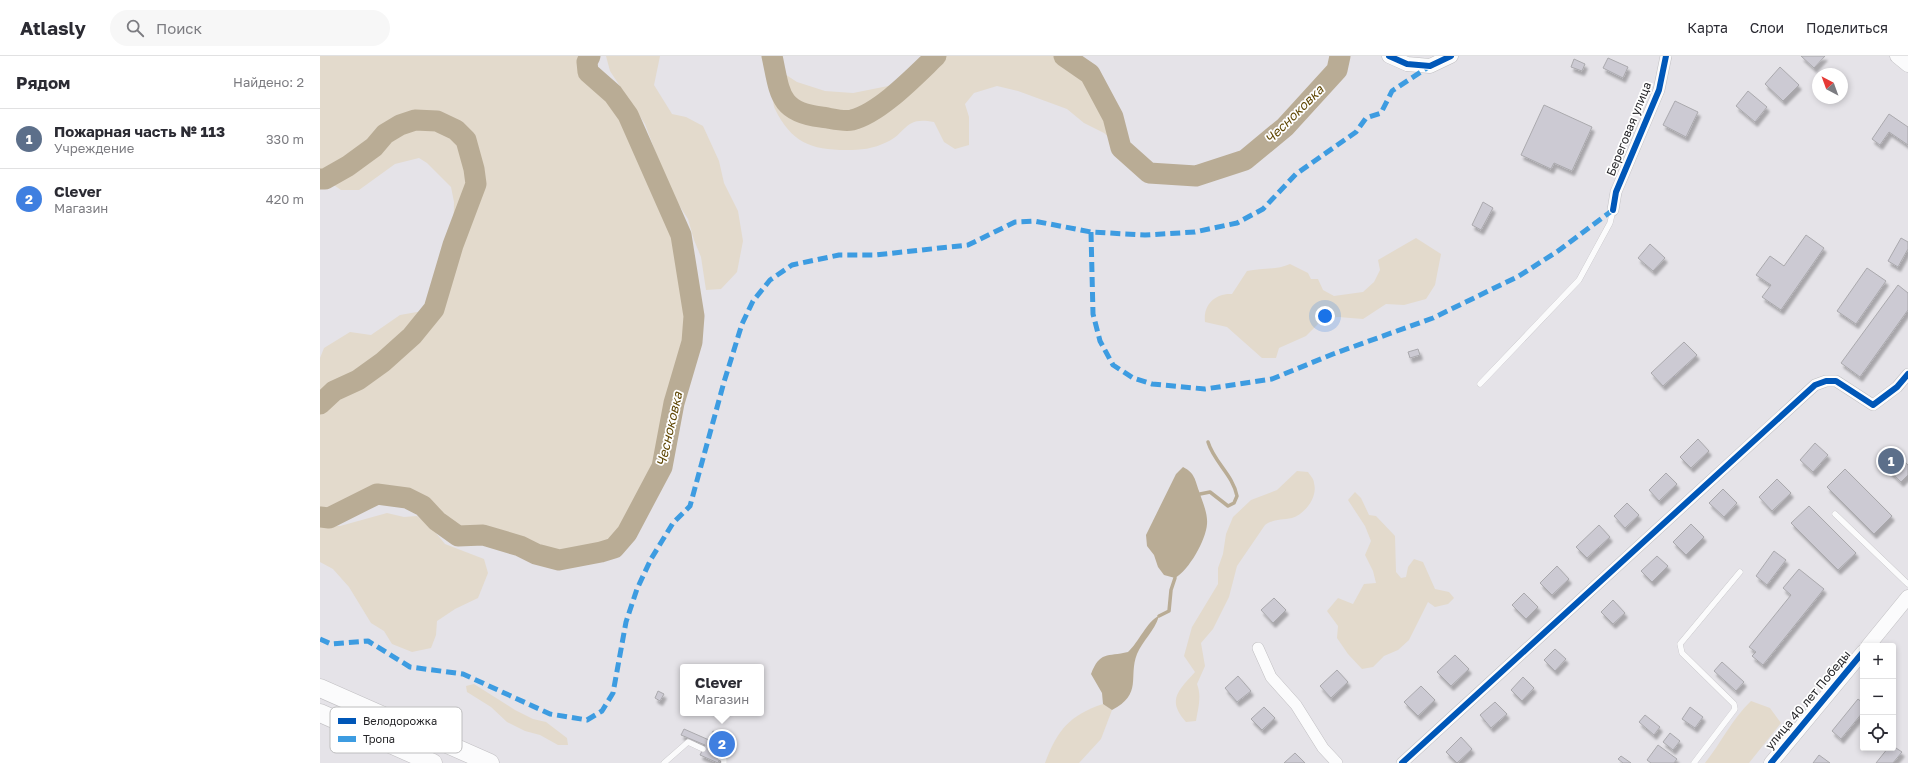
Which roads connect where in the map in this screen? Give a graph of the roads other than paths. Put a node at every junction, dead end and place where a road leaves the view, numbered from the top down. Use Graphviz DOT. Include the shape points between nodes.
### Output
graph roads {
  1 [pos="1389,56"];
  2 [pos="1451,56"];
  3 [pos="1666,56"];
  4 [pos="1897,56"];
  5 [pos="1908,65"];
  6 [pos="1613,210"];
  7 [pos="1908,374"];
  8 [pos="1480,384"];
  9 [pos="1835,514"];
  10 [pos="1740,572"];
  11 [pos="1908,584"];
  12 [pos="1908,597"];
  13 [pos="1870,643"];
  14 [pos="1258,648"];
  15 [pos="1860,656"];
  16 [pos="320,688"];
  17 [pos="363,707"];
  18 [pos="320,713"];
  19 [pos="330,717"];
  20 [pos="703,749"];
  21 [pos="462,751"];
  22 [pos="410,753"];
  23 [pos="720,757"];
  24 [pos="433,763"];
  25 [pos="490,763"];
  26 [pos="664,763"];
  27 [pos="724,763"];
  28 [pos="1337,763"];
  29 [pos="1402,763"];
  30 [pos="1694,763"];
  31 [pos="1770,763"];
  1 -- 2 [label="street" via="1408,64 1430,66"];
  3 -- 6 [label="street, Береговая улица" via="1659,90 1616,192"];
  4 -- 5 [label="street"];
  6 -- 8 [label="lane" via="1610,224 1579,280"];
  7 -- 29 [label="street" via="1897,387 1873,405 1836,381 1815,385"];
  9 -- 11 [label="lane"];
  10 -- 30 [label="lane" via="1680,644 1682,653 1734,704 1735,709"];
  12 -- 13 [label="street, улица 40 лет Победы"];
  14 -- 28 [label="street" via="1271,678 1296,705 1323,748"];
  15 -- 31 [label="street, улица 40 лет Победы"];
  16 -- 17 [label="highway"];
  18 -- 19 [label="highway"];
  20 -- 26 [label="lane" via="688,742"];
  21 -- 25 [label="highway"];
  22 -- 24 [label="highway"];
  23 -- 27 [label="lane" via="724,759"];
}
